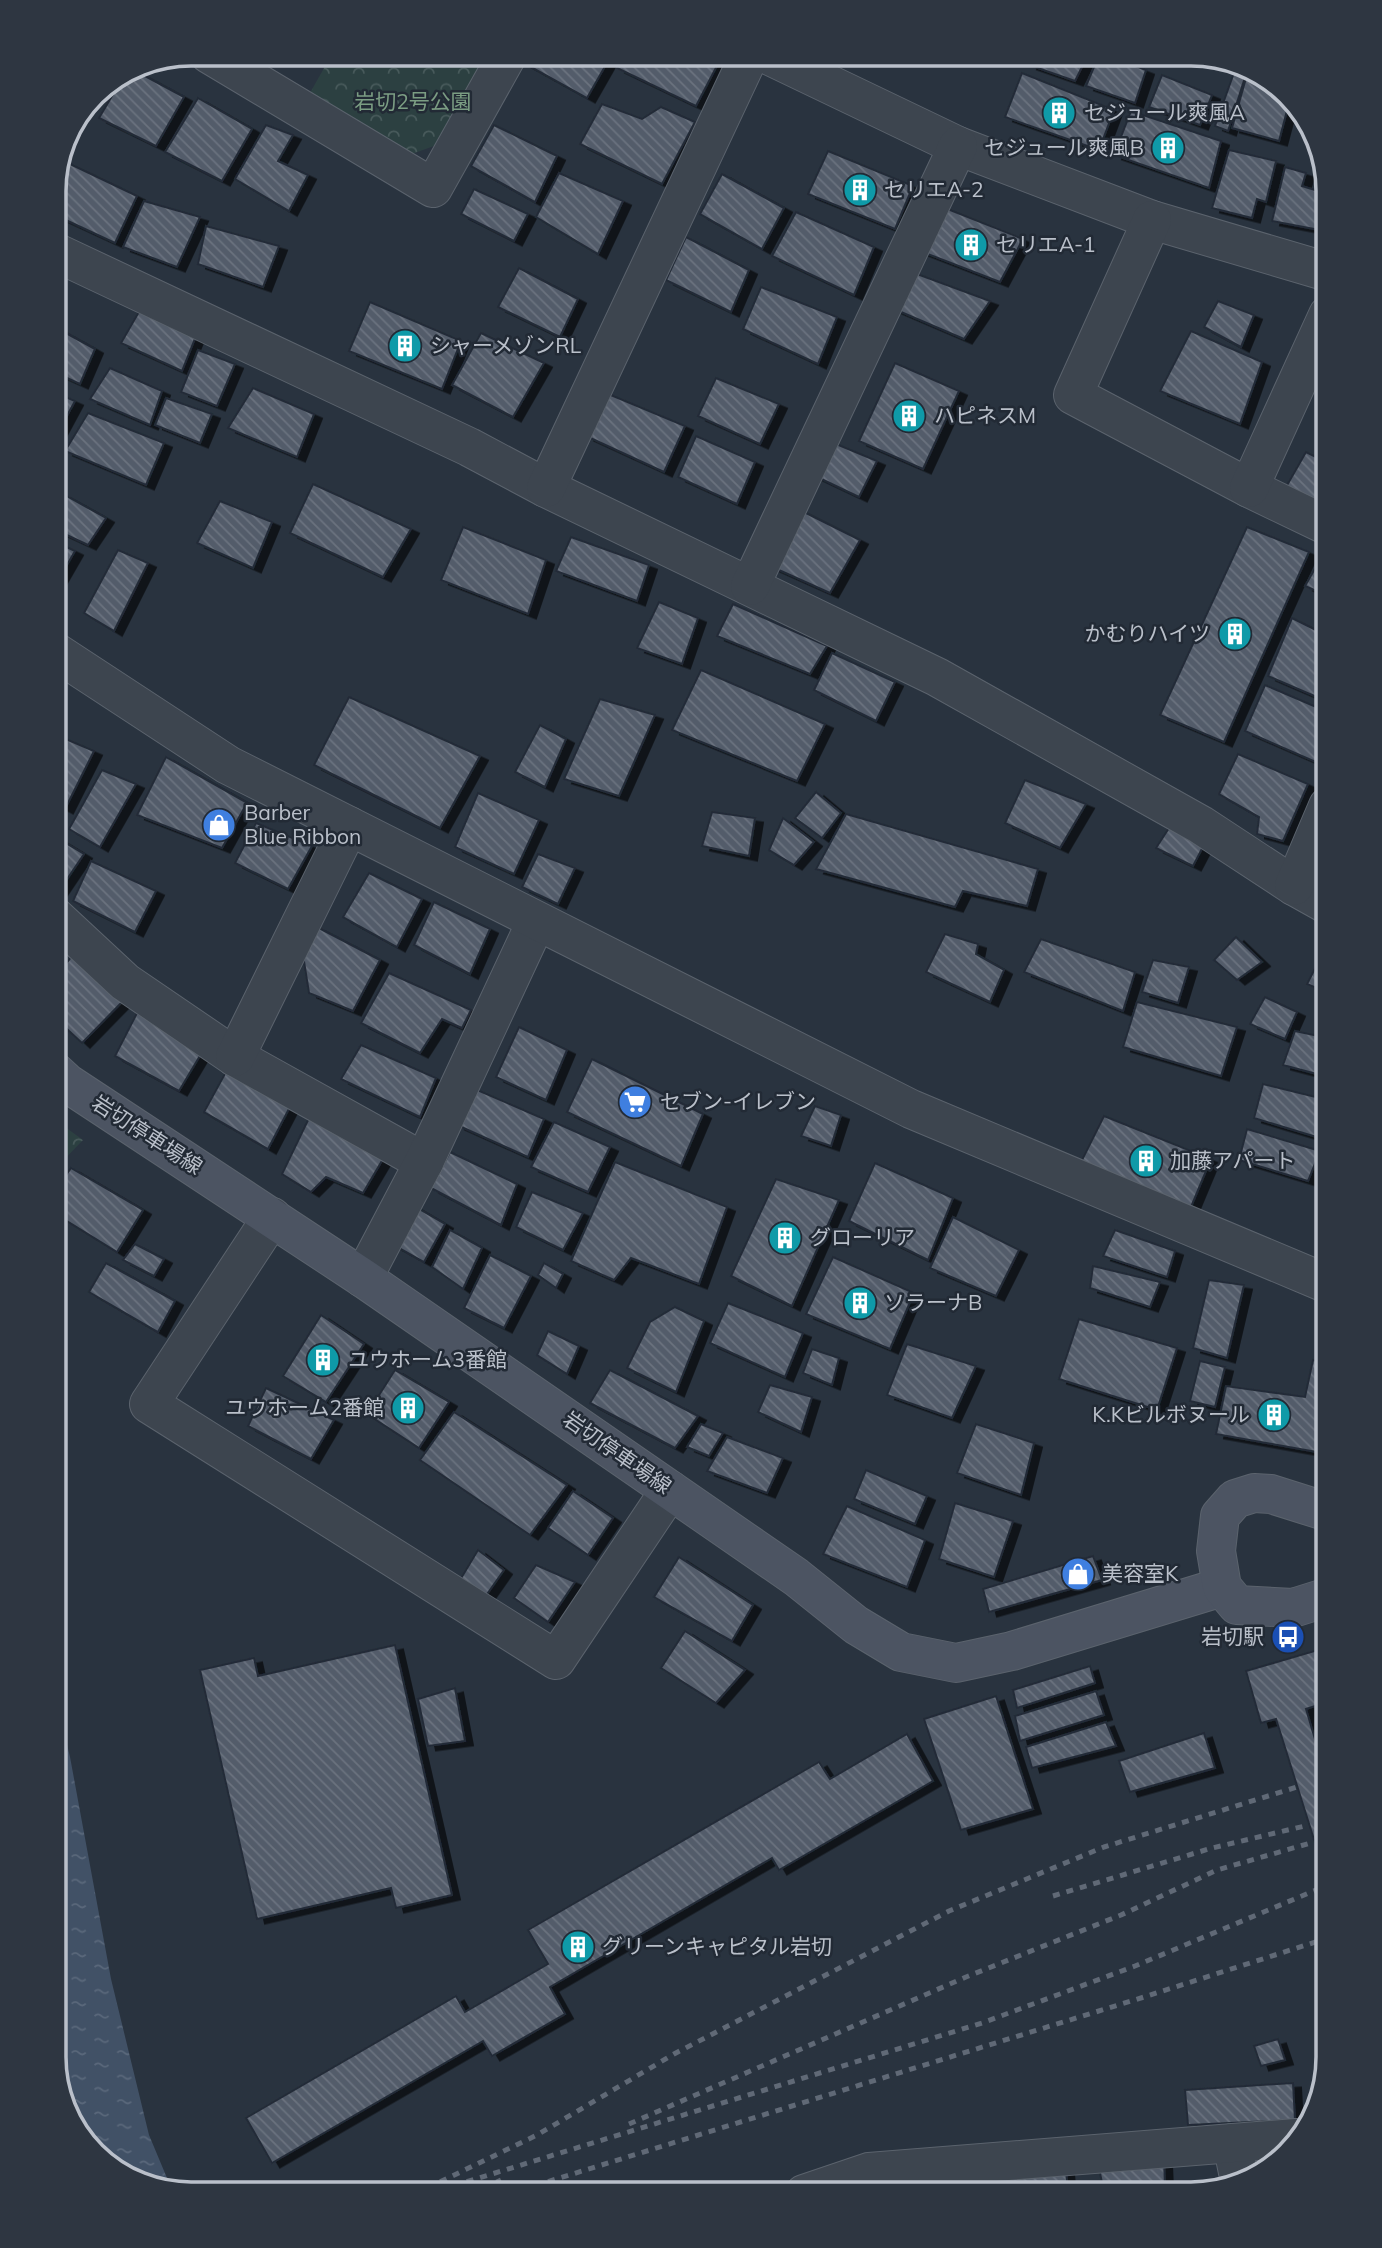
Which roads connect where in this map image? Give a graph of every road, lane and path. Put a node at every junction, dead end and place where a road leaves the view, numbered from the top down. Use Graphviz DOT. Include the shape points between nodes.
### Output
graph roads {
  1 [pos="229,66"];
  2 [pos="501,66"];
  3 [pos="744,67"];
  4 [pos="792,67"];
  5 [pos="958,146"];
  6 [pos="1152,220"];
  7 [pos="67,258"];
  8 [pos="1316,268"];
  9 [pos="1316,341"];
  10 [pos="546,488"];
  11 [pos="1249,488"];
  12 [pos="1316,520"];
  13 [pos="750,586"];
  14 [pos="67,659"];
  15 [pos="349,826"];
  16 [pos="1316,834"];
  17 [pos="1294,886"];
  18 [pos="1316,898"];
  19 [pos="536,922"];
  20 [pos="67,928"];
  21 [pos="235,1057"];
  22 [pos="67,1083"];
  23 [pos="424,1162"];
  24 [pos="272,1217"];
  25 [pos="363,1278"];
  26 [pos="1316,1279"];
  27 [pos="670,1489"];
  28 [pos="1316,1508"];
  29 [pos="1222,1587"];
  30 [pos="1316,1601"];
  31 [pos="1285,2139"];
  32 [pos="1232,2143"];
  33 [pos="1238,2172"];
  34 [pos="976,2179"];
  35 [pos="840,2182"];
  1 -- 2 [label="street" via="433,188"];
  3 -- 10 [label="street"];
  4 -- 5 [label="street"];
  5 -- 6 [label="street"];
  5 -- 13 [label="street"];
  6 -- 8 [label="street"];
  6 -- 11 [label="street" via="1073,395"];
  7 -- 10 [label="street" via="469,447"];
  9 -- 11 [label="street"];
  10 -- 13 [label="street"];
  11 -- 12 [label="street"];
  13 -- 17 [label="street" via="937,677 1201,825"];
  14 -- 15 [label="street" via="228,765"];
  15 -- 19 [label="street"];
  15 -- 21 [label="street"];
  16 -- 17 [label="street"];
  17 -- 18 [label="street"];
  19 -- 23 [label="street"];
  19 -- 26 [label="street" via="911,1109"];
  20 -- 21 [label="street" via="125,982"];
  21 -- 23 [label="street"];
  22 -- 24 [label="main road, 岩切停車場線"];
  23 -- 25 [label="street"];
  24 -- 25 [label="main road, 岩切停車場線"];
  24 -- 27 [label="street" via="149,1404 555,1660"];
  25 -- 27 [label="main road, 岩切停車場線"];
  27 -- 29 [label="main road, 岩切停車場線" via="878,1639 901,1652 956,1663 1012,1651"];
  28 -- 29 [label="main road" via="1270,1494 1235,1499 1220,1516 1216,1551"];
  29 -- 30 [label="main road" via="1237,1605 1293,1608"];
  31 -- 32 [label="street"];
  32 -- 33 [label="street"];
  32 -- 34 [label="street"];
  34 -- 35 [label="street" via="869,2172"];
}
